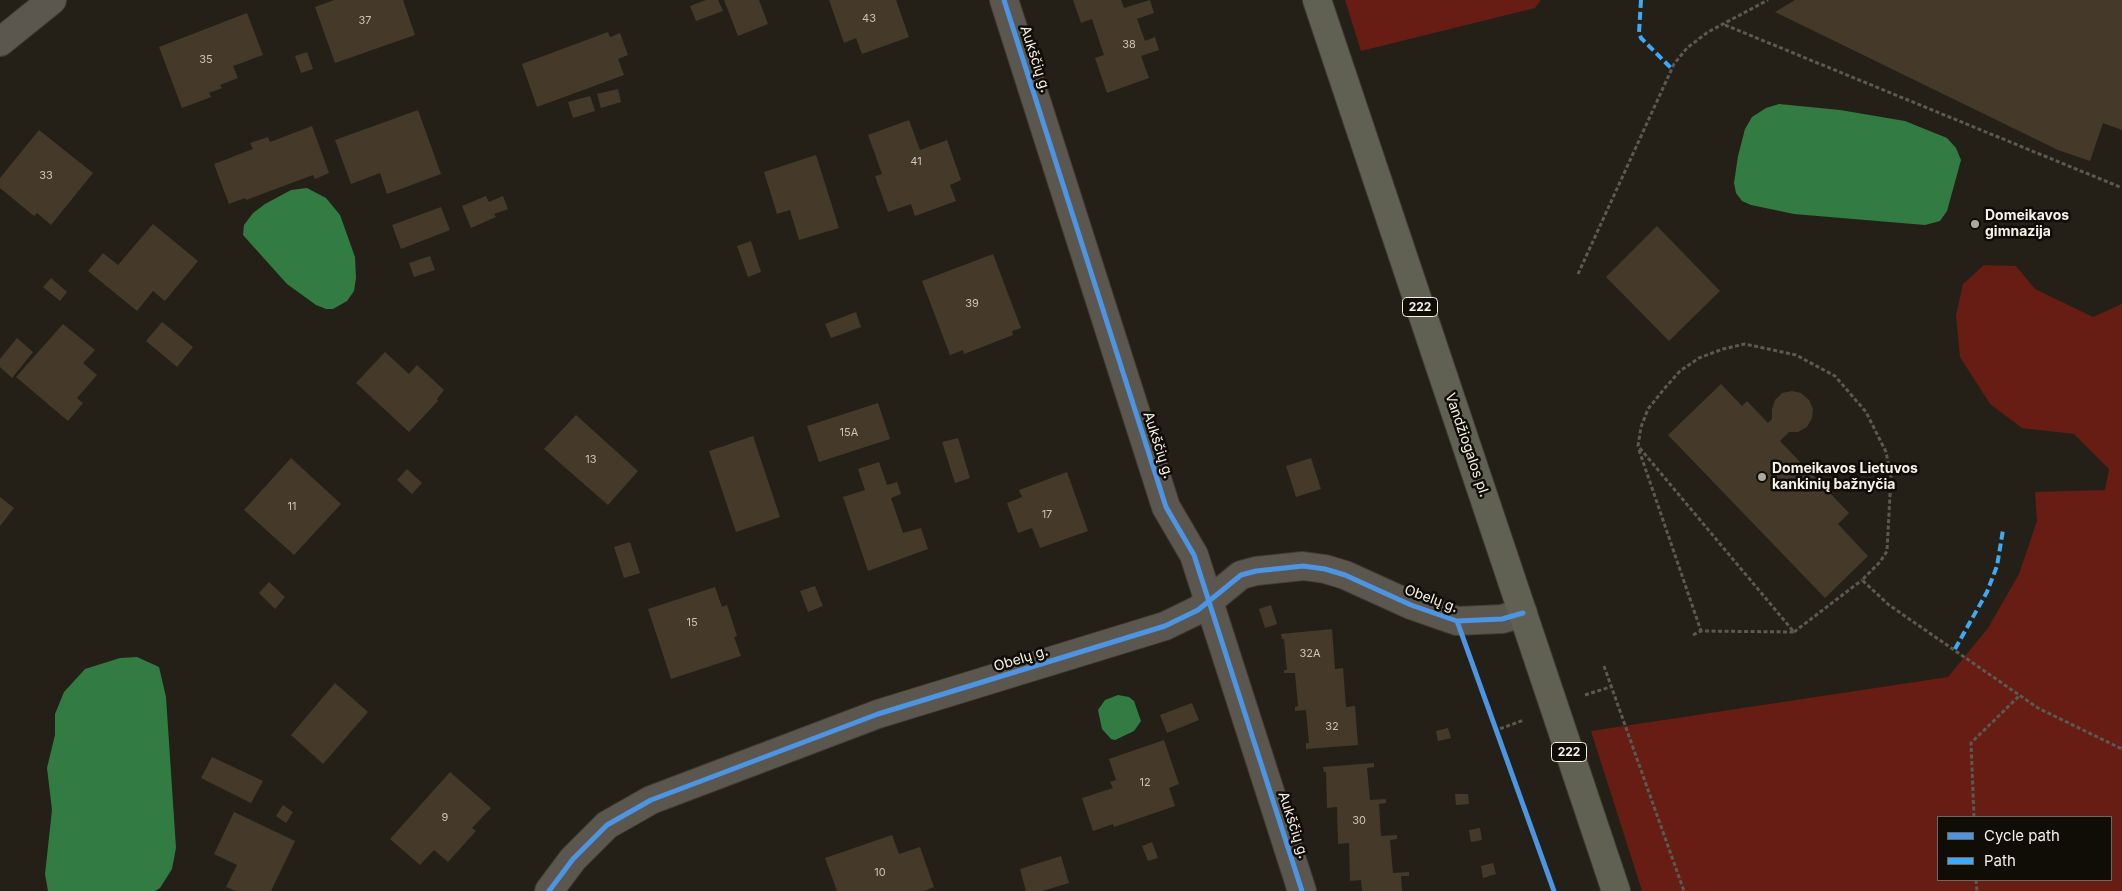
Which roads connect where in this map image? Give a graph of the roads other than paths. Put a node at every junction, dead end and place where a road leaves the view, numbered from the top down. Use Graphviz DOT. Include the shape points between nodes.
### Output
graph roads {
  1 [pos="52,0"];
  2 [pos="1004,0"];
  3 [pos="1317,0"];
  4 [pos="0,42"];
  5 [pos="1209,602"];
  6 [pos="1523,613"];
  7 [pos="549,891"];
  8 [pos="1302,891"];
  9 [pos="1616,891"];
  1 -- 4 [label="street"];
  2 -- 5 [label="street, Aukščių g." via="1166,507 1194,555"];
  3 -- 6 [label="main road, Vandžiogalos pl. / 222"];
  5 -- 6 [label="street, Obelų g." via="1241,575 1278,567 1303,566 1345,575 1411,605 1457,621 1502,620"];
  5 -- 7 [label="street, Obelų g." via="1165,626 878,714 651,800 608,825 573,859"];
  5 -- 8 [label="street, Aukščių g."];
  6 -- 9 [label="main road, Vandžiogalos pl. / 222"];
}
